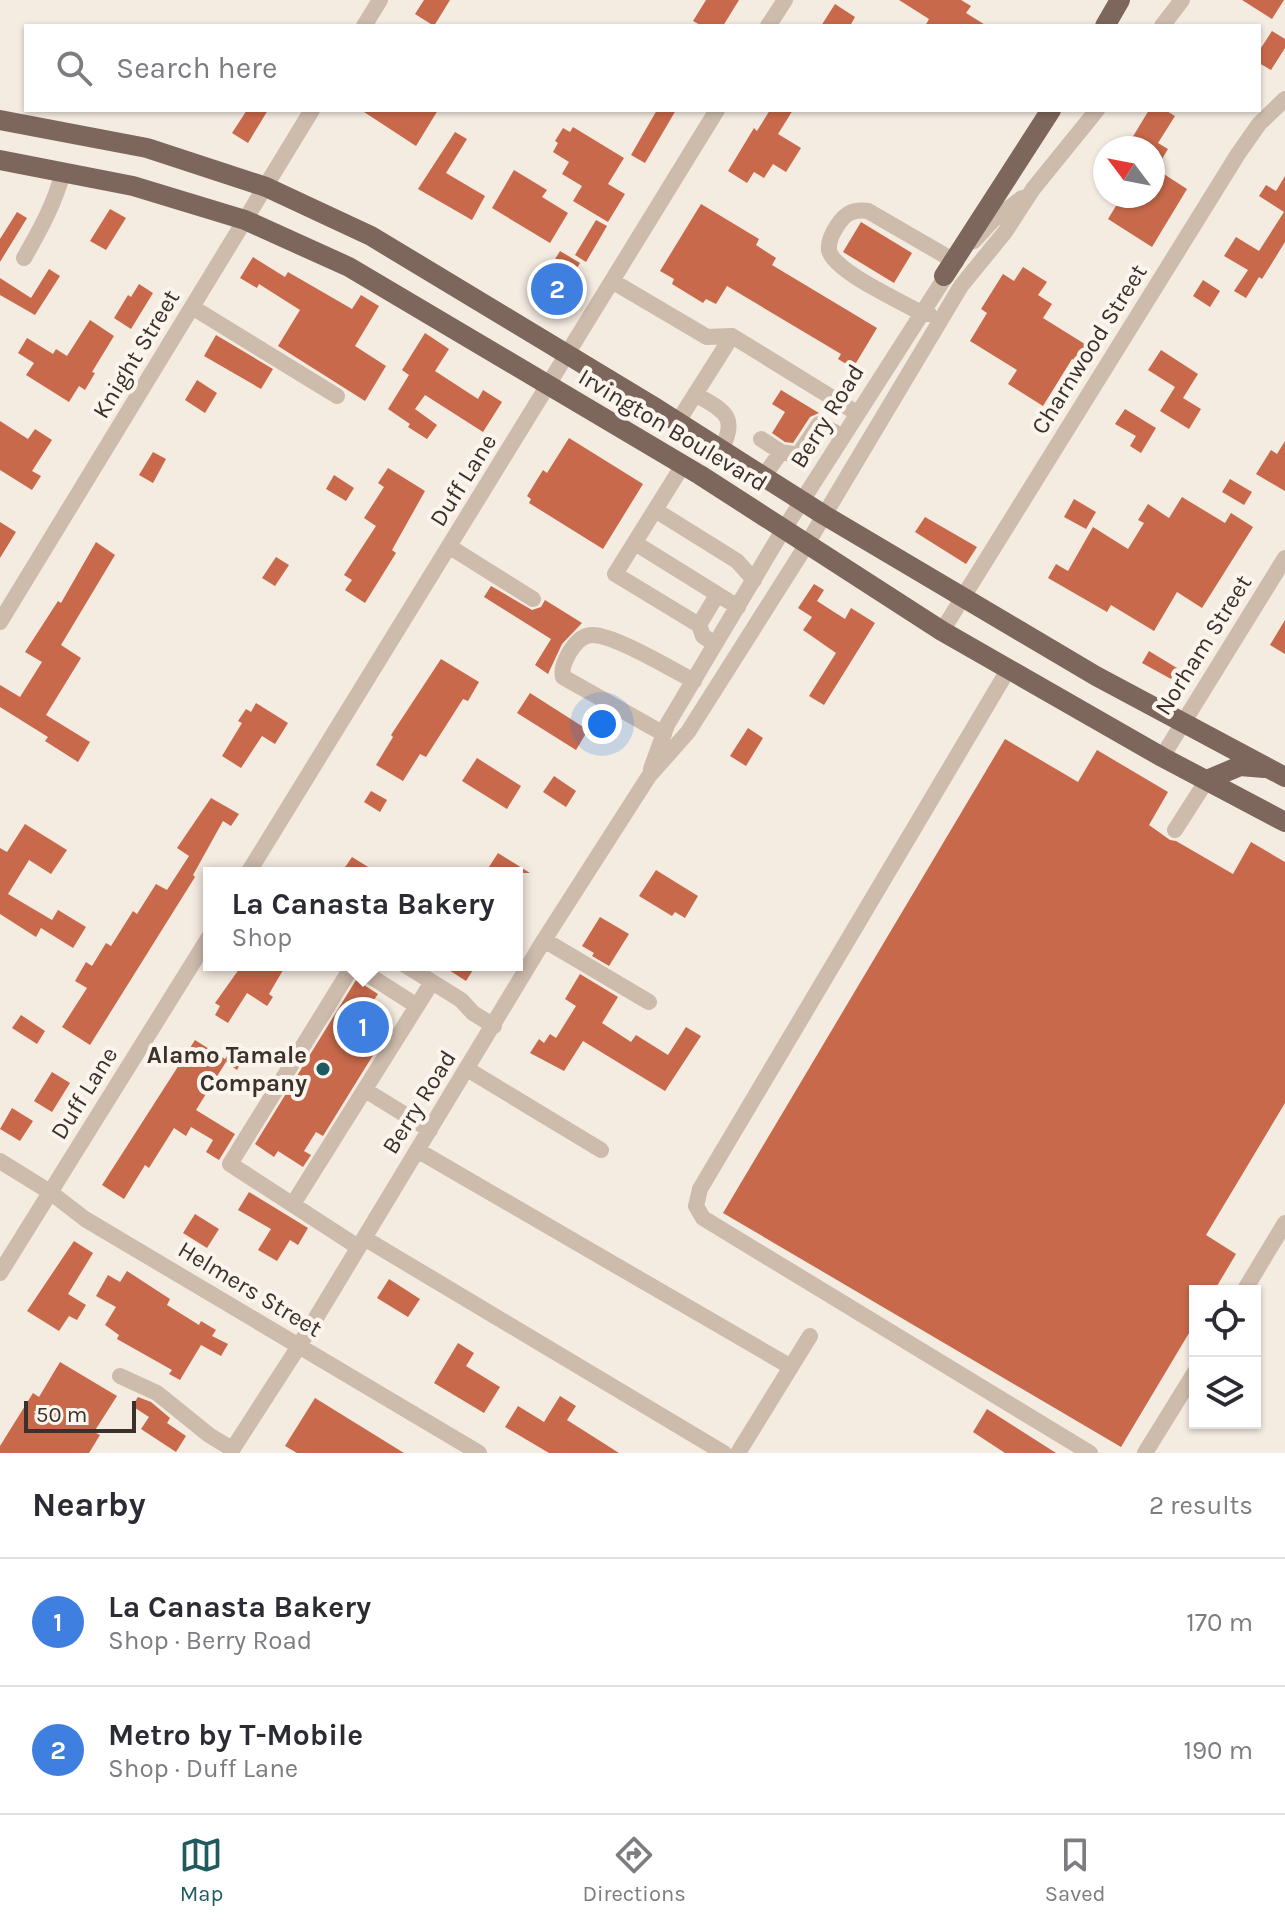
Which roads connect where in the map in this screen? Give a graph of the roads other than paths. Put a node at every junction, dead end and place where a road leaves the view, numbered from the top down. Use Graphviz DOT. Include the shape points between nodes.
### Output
graph roads {
  1 [pos="380,0"];
  2 [pos="785,0"];
  3 [pos="1120,0"];
  4 [pos="1182,0"];
  5 [pos="365,24"];
  6 [pos="769,24"];
  7 [pos="1106,24"];
  8 [pos="1164,24"];
  9 [pos="1285,99"];
  10 [pos="311,112"];
  11 [pos="716,112"];
  12 [pos="1050,112"];
  13 [pos="1095,112"];
  14 [pos="0,120"];
  15 [pos="0,160"];
  16 [pos="63,172"];
  17 [pos="266,187"];
  18 [pos="1033,189"];
  19 [pos="245,220"];
  20 [pos="24,258"];
  21 [pos="951,266"];
  22 [pos="612,281"];
  23 [pos="192,307"];
  24 [pos="921,313"];
  25 [pos="942,318"];
  26 [pos="732,336"];
  27 [pos="568,354"];
  28 [pos="549,385"];
  29 [pos="695,394"];
  30 [pos="337,396"];
  31 [pos="857,413"];
  32 [pos="677,423"];
  33 [pos="842,436"];
  34 [pos="761,439"];
  35 [pos="721,450"];
  36 [pos="781,452"];
  37 [pos="683,465"];
  38 [pos="763,477"];
  39 [pos="801,501"];
  40 [pos="655,510"];
  41 [pos="824,515"];
  42 [pos="784,529"];
  43 [pos="635,543"];
  44 [pos="807,544"];
  45 [pos="450,547"];
  46 [pos="1285,558"];
  47 [pos="754,580"];
  48 [pos="717,595"];
  49 [pos="962,597"];
  50 [pos="533,599"];
  51 [pos="738,607"];
  52 [pos="0,622"];
  53 [pos="699,625"];
  54 [pos="942,631"];
  55 [pos="715,644"];
  56 [pos="1008,670"];
  57 [pos="694,681"];
  58 [pos="1181,723"];
  59 [pos="664,734"];
  60 [pos="1162,757"];
  61 [pos="1277,773"];
  62 [pos="649,776"];
  63 [pos="1207,780"];
  64 [pos="1285,822"];
  65 [pos="1175,830"];
  66 [pos="252,867"];
  67 [pos="544,940"];
  68 [pos="203,947"];
  69 [pos="349,971"];
  70 [pos="362,971"];
  71 [pos="415,971"];
  72 [pos="432,982"];
  73 [pos="649,1002"];
  74 [pos="417,1006"];
  75 [pos="494,1026"];
  76 [pos="467,1069"];
  77 [pos="365,1090"];
  78 [pos="430,1130"];
  79 [pos="417,1150"];
  80 [pos="601,1150"];
  81 [pos="0,1161"];
  82 [pos="50,1192"];
  83 [pos="293,1204"];
  84 [pos="1285,1223"];
  85 [pos="361,1243"];
  86 [pos="0,1273"];
  87 [pos="1248,1285"];
  88 [pos="810,1336"];
  89 [pos="299,1346"];
  90 [pos="791,1367"];
  91 [pos="120,1376"];
  92 [pos="1189,1382"];
  93 [pos="231,1451"];
  94 [pos="479,1453"];
  95 [pos="724,1453"];
  96 [pos="738,1453"];
  97 [pos="1090,1453"];
  98 [pos="1145,1453"];
  1 -- 5 [label="street"];
  2 -- 6 [label="street"];
  3 -- 7 [label="main road"];
  4 -- 8 [label="street"];
  9 -- 49 [label="street, Charnwood Street" via="1238,154"];
  10 -- 17 [label="street, Knight Street"];
  11 -- 22 [label="street, Duff Lane"];
  12 -- 21 [label="main road"];
  13 -- 18 [label="street, Berry Road"];
  14 -- 17 [label="main road, Irvington Boulevard" via="147,148"];
  15 -- 16 [label="main road, Irvington Boulevard"];
  16 -- 19 [label="main road, Irvington Boulevard" via="133,186"];
  16 -- 20 [label="street"];
  17 -- 19 [label="street, Knight Street"];
  17 -- 27 [label="main road, Irvington Boulevard" via="371,236"];
  18 -- 21 [label="street, Berry Road" via="993,220"];
  18 -- 25 [label="street, Berry Road"];
  19 -- 23 [label="street, Knight Street"];
  19 -- 28 [label="main road, Irvington Boulevard" via="349,267"];
  21 -- 24 [label="street, Berry Road"];
  21 -- 24 [label="street" via="868,211 855,210 835,228 829,250 842,268"];
  22 -- 26 [label="street" via="707,337"];
  22 -- 27 [label="street, Duff Lane"];
  23 -- 30 [label="street"];
  23 -- 52 [label="street, Knight Street"];
  24 -- 25 [label="street"];
  24 -- 31 [label="street, Berry Road"];
  25 -- 41 [label="street, Berry Road"];
  26 -- 29 [label="street"];
  26 -- 31 [label="street"];
  27 -- 28 [label="street, Duff Lane"];
  27 -- 32 [label="main road, Irvington Boulevard"];
  28 -- 37 [label="main road, Irvington Boulevard"];
  28 -- 45 [label="street, Duff Lane"];
  29 -- 32 [label="street"];
  29 -- 35 [label="street" via="730,421"];
  31 -- 33 [label="street, Berry Road"];
  32 -- 35 [label="main road, Irvington Boulevard"];
  33 -- 36 [label="street" via="819,424 798,455"];
  33 -- 39 [label="street, Berry Road"];
  34 -- 36 [label="street"];
  35 -- 38 [label="main road, Irvington Boulevard"];
  36 -- 38 [label="street"];
  37 -- 40 [label="street"];
  37 -- 42 [label="main road, Irvington Boulevard"];
  38 -- 39 [label="main road, Irvington Boulevard"];
  39 -- 41 [label="main road, Irvington Boulevard"];
  39 -- 42 [label="street, Berry Road"];
  40 -- 43 [label="street"];
  40 -- 47 [label="street" via="737,561"];
  41 -- 44 [label="street, Berry Road"];
  41 -- 49 [label="main road, Irvington Boulevard"];
  42 -- 44 [label="main road, Irvington Boulevard"];
  42 -- 47 [label="street, Berry Road"];
  43 -- 48 [label="street"];
  43 -- 53 [label="street" via="615,574"];
  44 -- 54 [label="main road, Irvington Boulevard"];
  44 -- 62 [label="street, Berry Road" via="688,732"];
  45 -- 50 [label="street"];
  45 -- 66 [label="street, Duff Lane"];
  46 -- 58 [label="street, Norham Street"];
  47 -- 51 [label="street, Berry Road"];
  48 -- 51 [label="street"];
  48 -- 53 [label="street"];
  49 -- 54 [label="street, Charnwood Street"];
  49 -- 58 [label="main road, Irvington Boulevard"];
  51 -- 55 [label="street, Berry Road"];
  53 -- 55 [label="street" via="703,636"];
  54 -- 56 [label="main road, Irvington Boulevard"];
  55 -- 57 [label="street, Berry Road"];
  56 -- 60 [label="main road, Irvington Boulevard"];
  56 -- 97 [label="street" via="700,1189 696,1206 703,1218"];
  57 -- 59 [label="street, Berry Road"];
  57 -- 59 [label="street" via="590,634 577,640 567,656 563,677"];
  58 -- 60 [label="street, Norham Street"];
  58 -- 61 [label="main road, Irvington Boulevard"];
  59 -- 62 [label="street, Berry Road"];
  60 -- 63 [label="main road, Irvington Boulevard"];
  61 -- 63 [label="main road" via="1240,766"];
  62 -- 67 [label="street, Berry Road"];
  63 -- 64 [label="main road, Irvington Boulevard"];
  63 -- 65 [label="street"];
  67 -- 73 [label="street"];
  67 -- 75 [label="street, Berry Road"];
  68 -- 82 [label="street, Duff Lane"];
  69 -- 83 [label="street" via="230,1164"];
  70 -- 74 [label="street"];
  71 -- 72 [label="street"];
  72 -- 74 [label="street"];
  72 -- 75 [label="street"];
  74 -- 77 [label="street"];
  75 -- 76 [label="street, Berry Road"];
  76 -- 78 [label="street, Berry Road"];
  76 -- 80 [label="street"];
  77 -- 78 [label="street"];
  77 -- 83 [label="street"];
  78 -- 79 [label="street, Berry Road"];
  79 -- 85 [label="street, Berry Road"];
  79 -- 90 [label="street"];
  81 -- 82 [label="street, Helmers Street"];
  82 -- 86 [label="street, Duff Lane"];
  82 -- 89 [label="street, Helmers Street" via="85,1219"];
  83 -- 85 [label="street"];
  84 -- 87 [label="street"];
  85 -- 89 [label="street, Berry Road"];
  85 -- 95 [label="street"];
  88 -- 90 [label="street"];
  89 -- 93 [label="street, Berry Road"];
  89 -- 94 [label="street, Helmers Street"];
  90 -- 96 [label="street"];
  91 -- 93 [label="street" via="157,1393"];
  92 -- 98 [label="street"];
}
